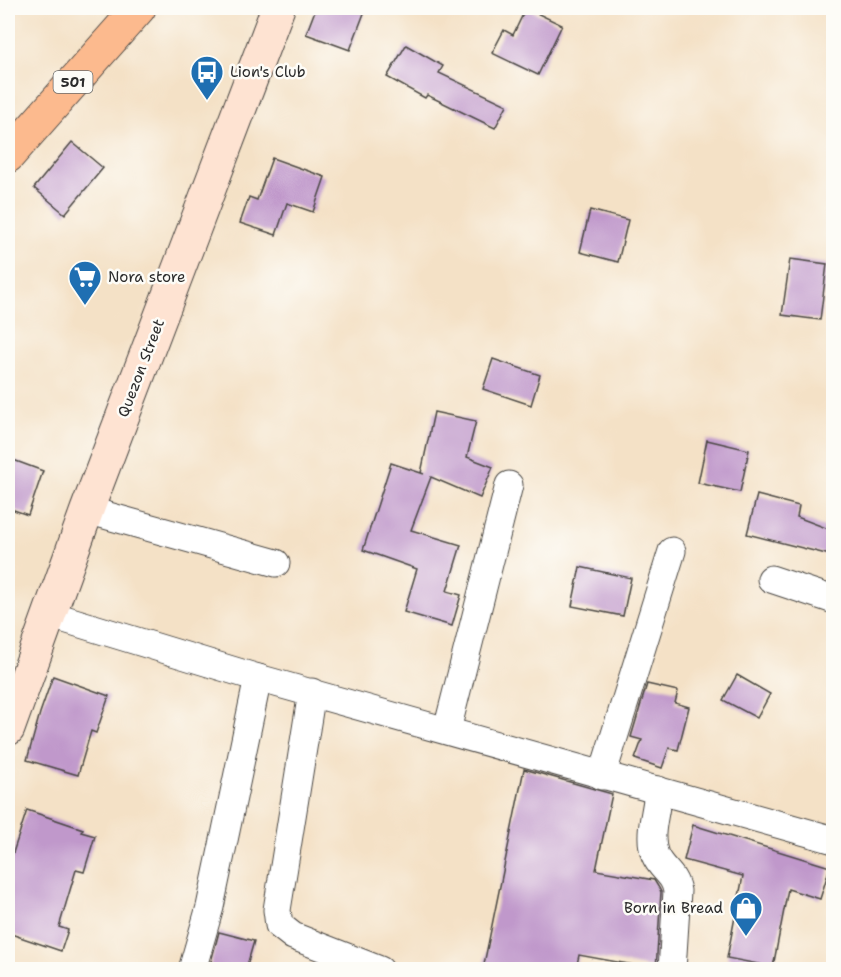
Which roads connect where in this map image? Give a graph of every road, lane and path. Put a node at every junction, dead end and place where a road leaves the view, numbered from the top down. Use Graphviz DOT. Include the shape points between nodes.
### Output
graph roads {
  1 [pos="139,8"];
  2 [pos="278,8"];
  3 [pos="8,156"];
  4 [pos="509,486"];
  5 [pos="87,510"];
  6 [pos="672,551"];
  7 [pos="276,563"];
  8 [pos="771,579"];
  9 [pos="834,600"];
  10 [pos="48,614"];
  11 [pos="258,678"];
  12 [pos="312,692"];
  13 [pos="8,729"];
  14 [pos="447,730"];
  15 [pos="602,776"];
  16 [pos="658,790"];
  17 [pos="834,840"];
  18 [pos="192,969"];
  19 [pos="381,969"];
  20 [pos="672,969"];
  1 -- 3 [label="main road, 501"];
  2 -- 5 [label="main road, Quezon Street"];
  4 -- 14 [label="street"];
  5 -- 7 [label="street"];
  5 -- 10 [label="main road, Quezon Street"];
  6 -- 15 [label="street"];
  8 -- 9 [label="street"];
  10 -- 11 [label="street"];
  10 -- 13 [label="main road, Quezon Street"];
  11 -- 12 [label="street"];
  11 -- 18 [label="street" via="210,907"];
  12 -- 14 [label="street"];
  12 -- 19 [label="street" via="277,910 279,925 293,936"];
  14 -- 15 [label="street"];
  15 -- 16 [label="street"];
  16 -- 17 [label="street"];
  16 -- 20 [label="street" via="651,834 656,857 675,880 677,891"];
}
